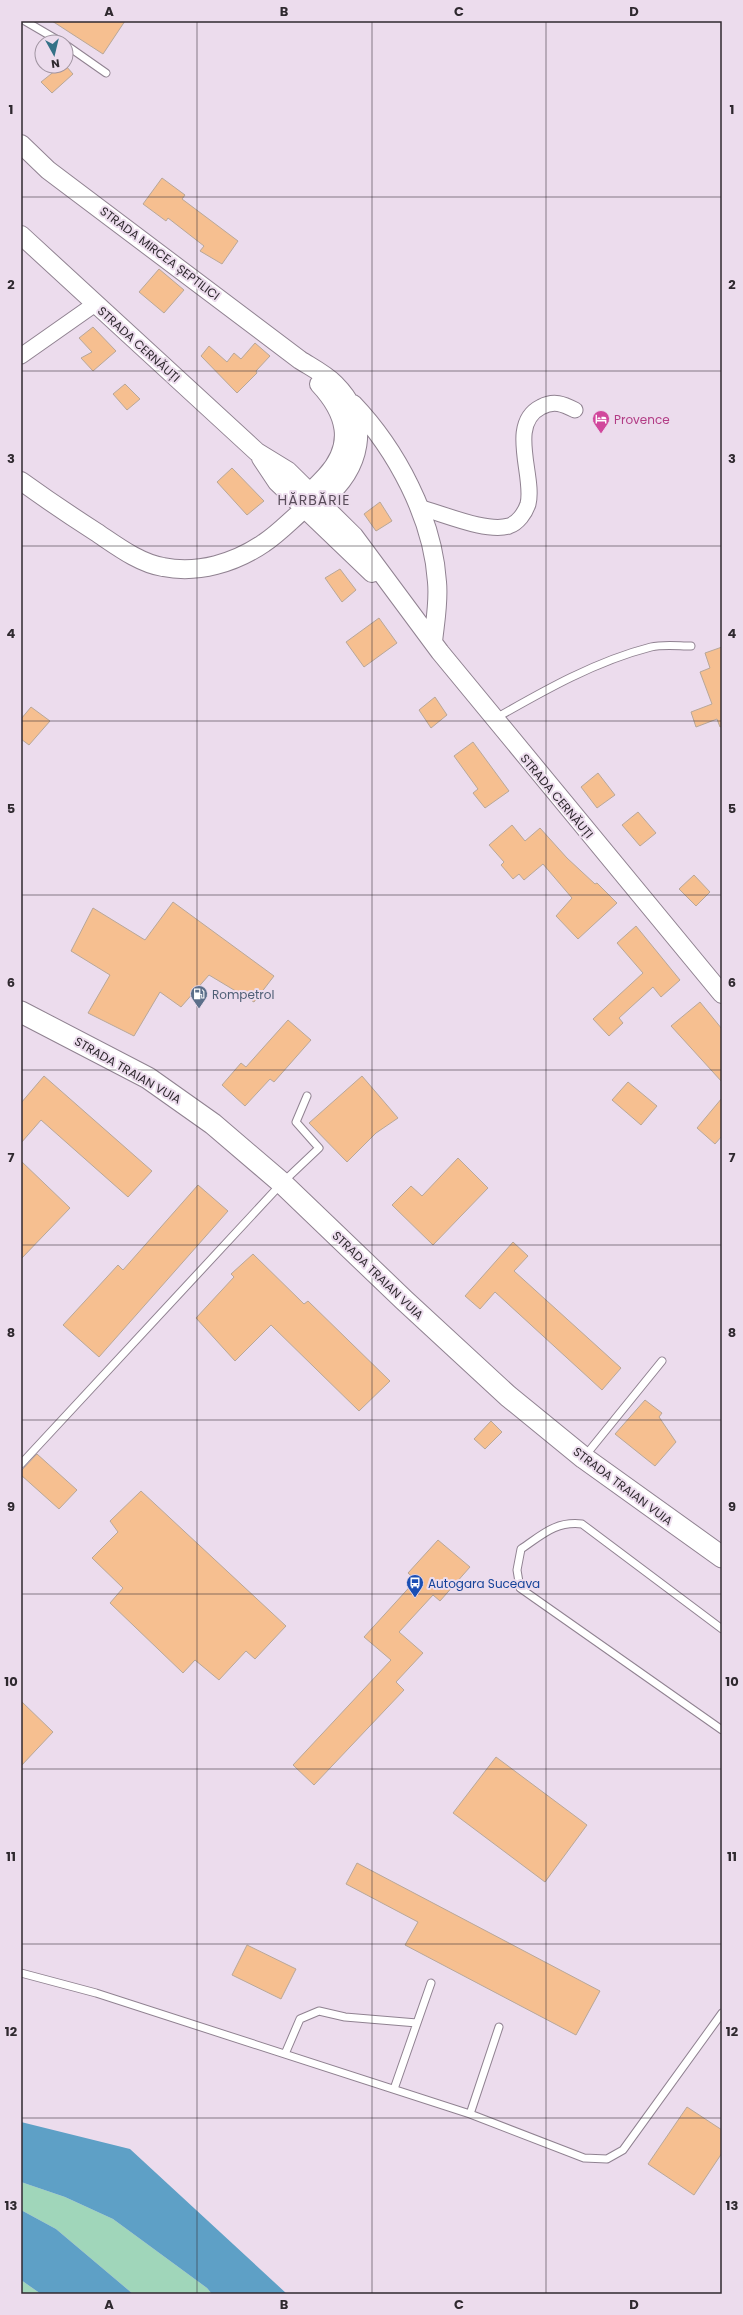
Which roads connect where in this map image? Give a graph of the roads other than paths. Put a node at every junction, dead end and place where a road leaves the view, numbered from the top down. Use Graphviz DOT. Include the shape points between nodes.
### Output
graph roads {
  1 [pos="25,21"];
  2 [pos="47,34"];
  3 [pos="74,51"];
  4 [pos="106,73"];
  5 [pos="21,144"];
  6 [pos="21,235"];
  7 [pos="95,304"];
  8 [pos="21,356"];
  9 [pos="300,360"];
  10 [pos="346,396"];
  11 [pos="575,410"];
  12 [pos="257,452"];
  13 [pos="21,481"];
  14 [pos="316,497"];
  15 [pos="418,507"];
  16 [pos="304,509"];
  17 [pos="396,594"];
  18 [pos="433,642"];
  19 [pos="691,646"];
  20 [pos="494,719"];
  21 [pos="722,994"];
  22 [pos="21,1012"];
  23 [pos="307,1096"];
  24 [pos="282,1183"];
  25 [pos="662,1361"];
  26 [pos="584,1458"];
  27 [pos="21,1464"];
  28 [pos="722,1557"];
  29 [pos="722,1629"];
  30 [pos="721,1727"];
  31 [pos="21,1973"];
  32 [pos="431,1984"];
  33 [pos="722,2013"];
  34 [pos="417,2023"];
  35 [pos="499,2027"];
  36 [pos="285,2054"];
  37 [pos="394,2089"];
  38 [pos="470,2114"];
  1 -- 2 [label="lane"];
  3 -- 4 [label="lane"];
  5 -- 9 [label="street, STRADA MIRCEA ȘEPTILICI" via="48,170"];
  6 -- 7 [label="street, STRADA CERNĂUȚI"];
  7 -- 8 [label="street"];
  7 -- 12 [label="street, STRADA CERNĂUȚI"];
  9 -- 10 [label="street, STRADA MIRCEA ȘEPTILICI" via="334,383"];
  9 -- 14 [label="street, STRADA MIRCEA ȘEPTILICI" via="335,402 342,416 344,433 337,462"];
  10 -- 14 [label="street, STRADA MIRCEA ȘEPTILICI" via="359,426 358,450 352,466 343,478"];
  10 -- 15 [label="street" via="373,425 389,448"];
  11 -- 15 [label="street" via="561,403 552,403 536,410 530,419 525,430 524,453 528,503 515,523 498,528"];
  12 -- 14 [label="street, STRADA CERNĂUȚI" via="288,471"];
  12 -- 16 [label="street, STRADA CERNĂUȚI" via="277,482"];
  13 -- 16 [label="street, STRADA MIRCEA ȘEPTILICI" via="143,561 163,567 190,570 219,565 243,555 264,543"];
  14 -- 16 [label="street, STRADA MIRCEA ȘEPTILICI"];
  14 -- 17 [label="street, STRADA CERNĂUȚI" via="354,536"];
  15 -- 18 [label="street" via="434,559 437,582"];
  16 -- 17 [label="street, STRADA CERNĂUȚI" via="342,547"];
  17 -- 18 [label="street, STRADA CERNĂUȚI"];
  18 -- 20 [label="street, STRADA CERNĂUȚI"];
  19 -- 20 [label="lane" via="653,646 603,664 555,684"];
  20 -- 21 [label="street, STRADA CERNĂUȚI"];
  22 -- 24 [label="main road, STRADA TRAIAN VUIA" via="63,1032 164,1088 213,1124"];
  23 -- 24 [label="lane" via="296,1122 319,1148"];
  24 -- 26 [label="main road, STRADA TRAIAN VUIA" via="508,1396"];
  24 -- 27 [label="lane"];
  25 -- 26 [label="lane"];
  26 -- 28 [label="main road, STRADA TRAIAN VUIA"];
  29 -- 30 [label="lane" via="582,1524 567,1522 553,1526 521,1549 517,1570 520,1588"];
  31 -- 36 [label="lane" via="96,1993"];
  32 -- 34 [label="lane"];
  33 -- 38 [label="lane" via="623,2150 607,2159 584,2158"];
  34 -- 36 [label="lane" via="319,2011 300,2019"];
  34 -- 37 [label="lane"];
  35 -- 38 [label="lane"];
  36 -- 37 [label="lane"];
  37 -- 38 [label="lane"];
}
